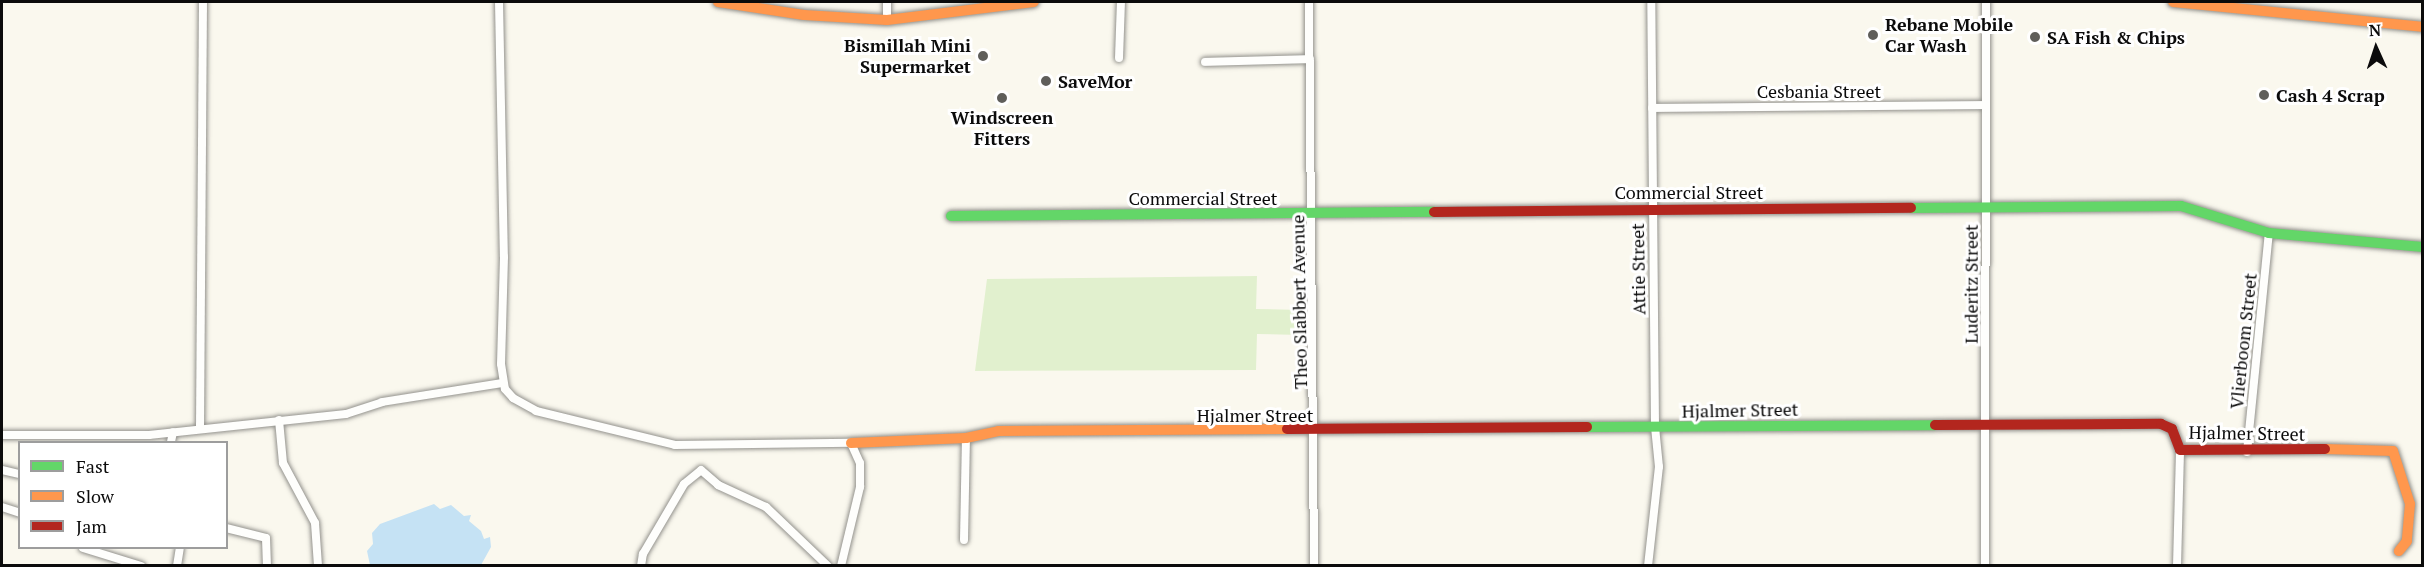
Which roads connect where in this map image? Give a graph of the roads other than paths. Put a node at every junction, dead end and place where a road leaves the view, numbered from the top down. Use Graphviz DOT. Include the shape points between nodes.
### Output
graph roads {
  1 [pos="203,2"];
  2 [pos="500,2"];
  3 [pos="718,2"];
  4 [pos="887,2"];
  5 [pos="1034,2"];
  6 [pos="1121,2"];
  7 [pos="1309,2"];
  8 [pos="1651,2"];
  9 [pos="1986,2"];
  10 [pos="2173,2"];
  11 [pos="887,20"];
  12 [pos="2422,27"];
  13 [pos="1119,58"];
  14 [pos="1310,59"];
  15 [pos="1205,62"];
  16 [pos="1986,105"];
  17 [pos="1652,108"];
  18 [pos="1986,207"];
  19 [pos="1653,209"];
  20 [pos="1313,213"];
  21 [pos="951,216"];
  22 [pos="2269,233"];
  23 [pos="2422,247"];
  24 [pos="502,383"];
  25 [pos="279,420"];
  26 [pos="1986,424"];
  27 [pos="1655,428"];
  28 [pos="200,429"];
  29 [pos="1315,431"];
  30 [pos="173,432"];
  31 [pos="2,435"];
  32 [pos="966,438"];
  33 [pos="105,439"];
  34 [pos="171,441"];
  35 [pos="851,443"];
  36 [pos="2180,450"];
  37 [pos="2247,452"];
  38 [pos="2,470"];
  39 [pos="18,474"];
  40 [pos="2,507"];
  41 [pos="18,512"];
  42 [pos="228,528"];
  43 [pos="964,540"];
  44 [pos="86,549"];
  45 [pos="180,549"];
  46 [pos="2399,551"];
  47 [pos="138,565"];
  48 [pos="1985,565"];
  49 [pos="177,566"];
  50 [pos="267,566"];
  51 [pos="318,566"];
  52 [pos="641,566"];
  53 [pos="828,566"];
  54 [pos="841,566"];
  55 [pos="1314,566"];
  56 [pos="1648,566"];
  57 [pos="2177,566"];
  1 -- 28 [label="street"];
  2 -- 24 [label="street"];
  3 -- 11 [label="street" via="804,15"];
  4 -- 11 [label="street"];
  5 -- 11 [label="street"];
  6 -- 13 [label="street"];
  7 -- 14 [label="street, Theo Slabbert Avenue"];
  8 -- 17 [label="street, Attie Street"];
  9 -- 16 [label="street, Luderitz Street"];
  10 -- 12 [label="street"];
  14 -- 15 [label="street"];
  14 -- 20 [label="street, Theo Slabbert Avenue"];
  16 -- 17 [label="street, Cesbania Street"];
  16 -- 18 [label="street, Luderitz Street"];
  17 -- 19 [label="street, Attie Street"];
  18 -- 19 [label="street, Commercial Street"];
  18 -- 22 [label="street, Commercial Street" via="2181,206"];
  18 -- 26 [label="street, Luderitz Street"];
  19 -- 20 [label="street, Commercial Street"];
  19 -- 27 [label="street, Attie Street"];
  20 -- 21 [label="street, Commercial Street"];
  20 -- 29 [label="street, Theo Slabbert Avenue"];
  22 -- 23 [label="street, Commercial Street"];
  22 -- 37 [label="street, Vlierboom Street"];
  24 -- 25 [label="street" via="382,402 346,414"];
  24 -- 35 [label="street" via="513,398 536,411 675,444"];
  25 -- 28 [label="street"];
  25 -- 51 [label="street" via="283,463 315,523"];
  26 -- 27 [label="street, Hjalmer Street"];
  26 -- 36 [label="street, Hjalmer Street" via="2161,424 2172,429"];
  26 -- 48 [label="street, Luderitz Street"];
  27 -- 29 [label="street, Hjalmer Street"];
  27 -- 56 [label="street, Attie Street" via="1659,467"];
  28 -- 30 [label="street"];
  29 -- 32 [label="street, Hjalmer Street" via="998,431"];
  29 -- 55 [label="street, Theo Slabbert Avenue"];
  30 -- 33 [label="street"];
  30 -- 34 [label="street"];
  31 -- 33 [label="street"];
  32 -- 35 [label="street, Hjalmer Street"];
  32 -- 43 [label="street"];
  35 -- 54 [label="street" via="860,463 860,487"];
  36 -- 37 [label="street, Hjalmer Street"];
  36 -- 57 [label="street"];
  37 -- 46 [label="street, Hjalmer Street" via="2381,448 2393,451 2410,504 2407,541"];
  38 -- 39 [label="street"];
  40 -- 41 [label="street"];
  42 -- 50 [label="street" via="266,538"];
  44 -- 47 [label="street"];
  45 -- 49 [label="street"];
  52 -- 53 [label="street" via="642,554 684,484 701,470 718,485 766,507"];
}
